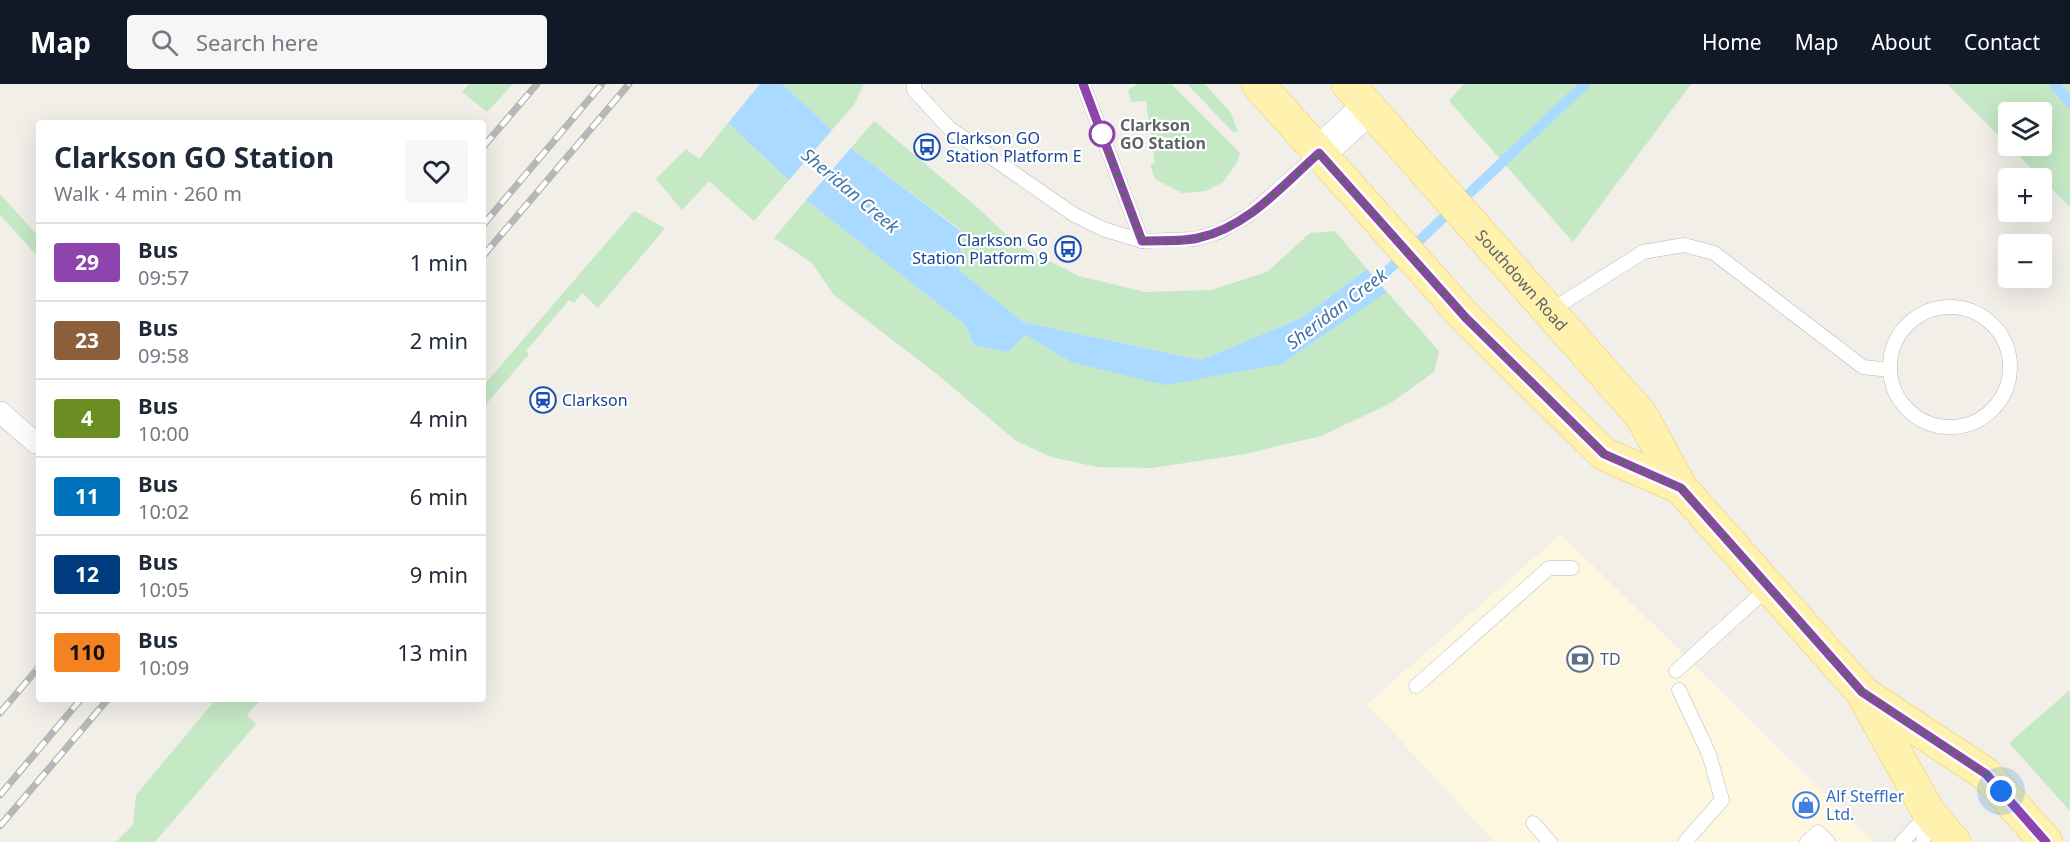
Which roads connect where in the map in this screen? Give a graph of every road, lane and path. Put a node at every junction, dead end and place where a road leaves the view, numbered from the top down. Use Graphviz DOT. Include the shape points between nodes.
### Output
graph roads {
  1 [pos="914,84"];
  2 [pos="1083,84"];
  3 [pos="1258,84"];
  4 [pos="1359,96"];
  5 [pos="1319,153"];
  6 [pos="1142,241"];
  7 [pos="1550,311"];
  8 [pos="1890,370"];
  9 [pos="0,412"];
  10 [pos="36,443"];
  11 [pos="1681,488"];
  12 [pos="1572,568"];
  13 [pos="1768,588"];
  14 [pos="1676,671"];
  15 [pos="1416,686"];
  16 [pos="1679,690"];
  17 [pos="1862,692"];
  18 [pos="1533,823"];
  19 [pos="1926,828"];
  20 [pos="1550,842"];
  21 [pos="1685,842"];
  22 [pos="1807,842"];
  23 [pos="1828,842"];
  24 [pos="1902,842"];
  25 [pos="1954,842"];
  26 [pos="2046,842"];
  1 -- 6 [label="lane" via="914,90 949,128 1073,214 1103,229"];
  2 -- 6 [label="lane"];
  3 -- 5 [label="main road, Southdown Road"];
  4 -- 5 [label="main road"];
  4 -- 7 [label="main road, Southdown Road"];
  5 -- 6 [label="lane" via="1249,215 1219,232 1196,239"];
  5 -- 11 [label="main road, Southdown Road" via="1466,318 1604,454"];
  7 -- 8 [label="lane" via="1643,252 1684,245 1714,253 1863,367"];
  7 -- 11 [label="main road, Southdown Road" via="1641,415"];
  8 -- 8 [label="lane" via="1891,353 1900,331 1929,311 1949,308 1970,310 1988,321 2002,337 2009,356 2010,377 1990,412 1972,423 1951,428 1931,425 1913,415 1893,387"];
  9 -- 10 [label="street"];
  11 -- 13 [label="main road, Southdown Road"];
  12 -- 15 [label="lane" via="1549,568"];
  13 -- 14 [label="lane"];
  13 -- 17 [label="main road, Southdown Road"];
  16 -- 21 [label="lane" via="1709,754 1722,800"];
  17 -- 19 [label="main road, Southdown Road"];
  17 -- 26 [label="main road, Southdown Road" via="1986,774"];
  18 -- 20 [label="lane"];
  19 -- 24 [label="lane"];
  19 -- 25 [label="main road, Southdown Road"];
  22 -- 23 [label="lane" via="1818,832"];
}
